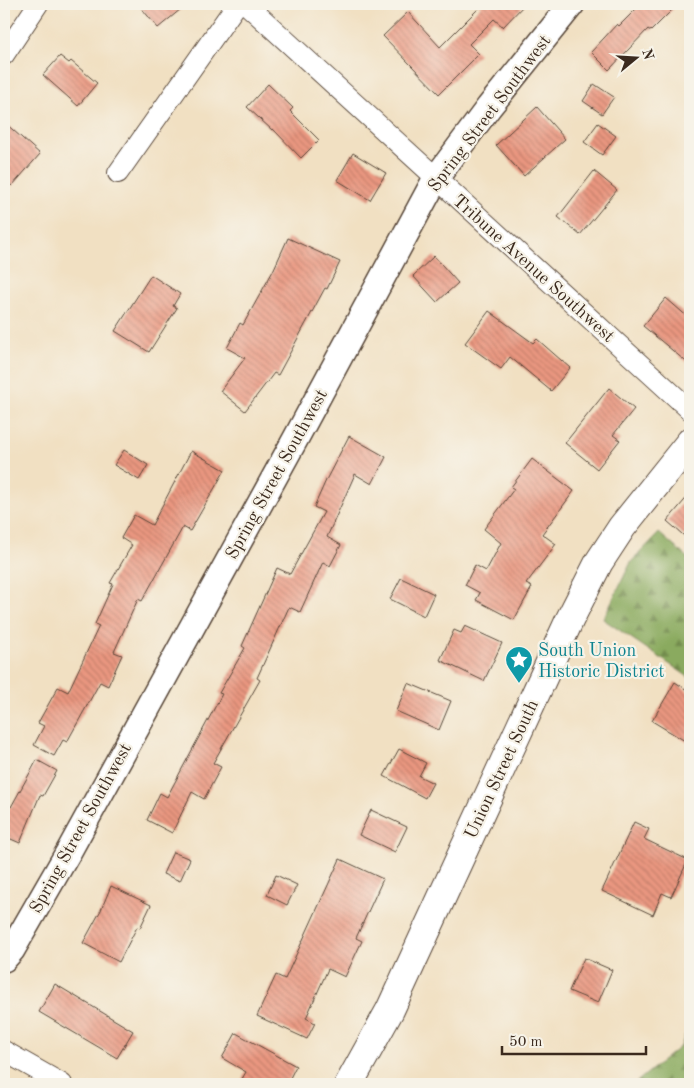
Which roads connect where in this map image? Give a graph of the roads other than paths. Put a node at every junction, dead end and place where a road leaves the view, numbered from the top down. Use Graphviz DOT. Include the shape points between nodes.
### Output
graph roads {
  1 [pos="38,4"];
  2 [pos="237,4"];
  3 [pos="246,4"];
  4 [pos="572,4"];
  5 [pos="4,55"];
  6 [pos="118,173"];
  7 [pos="436,178"];
  8 [pos="690,410"];
  9 [pos="690,442"];
  10 [pos="4,959"];
  11 [pos="4,1051"];
  12 [pos="62,1084"];
  13 [pos="349,1084"];
  1 -- 5 [label="street"];
  2 -- 6 [label="street"];
  3 -- 7 [label="street, Tribune Avenue Southwest"];
  4 -- 7 [label="street, Spring Street Southwest"];
  7 -- 8 [label="street, Tribune Avenue Southwest"];
  7 -- 10 [label="street, Spring Street Southwest" via="74,842"];
  9 -- 13 [label="main road, Union Street South" via="622,527 599,562 390,1010"];
  11 -- 12 [label="street"];
}
